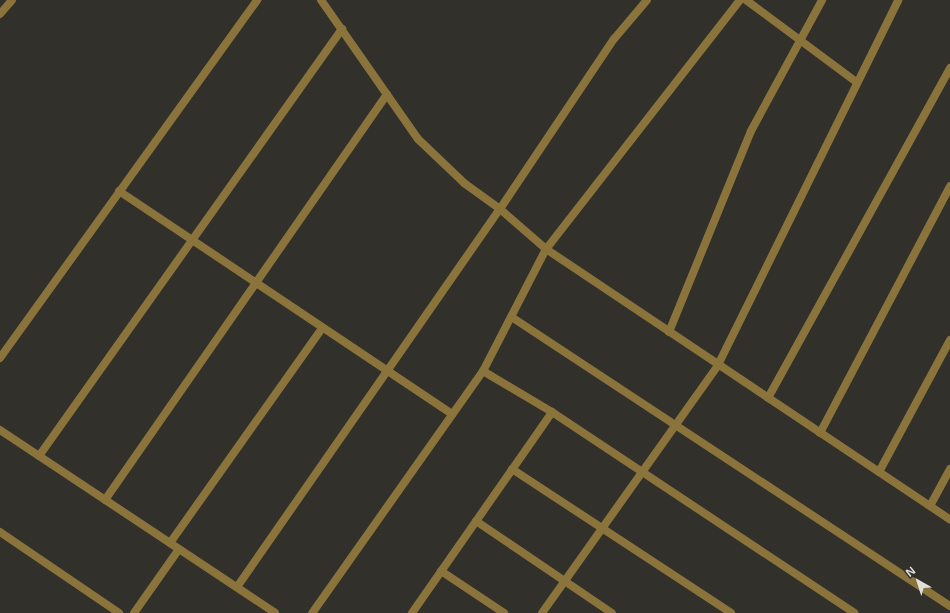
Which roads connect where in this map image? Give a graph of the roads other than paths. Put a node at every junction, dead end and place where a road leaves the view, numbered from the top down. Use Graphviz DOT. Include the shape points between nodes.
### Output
graph roads {
  1 [pos="12,0"];
  2 [pos="257,0"];
  3 [pos="322,0"];
  4 [pos="647,0"];
  5 [pos="740,0"];
  6 [pos="746,0"];
  7 [pos="822,0"];
  8 [pos="898,0"];
  9 [pos="0,14"];
  10 [pos="342,29"];
  11 [pos="802,43"];
  12 [pos="950,68"];
  13 [pos="855,81"];
  14 [pos="387,95"];
  15 [pos="950,186"];
  16 [pos="119,191"];
  17 [pos="500,209"];
  18 [pos="192,240"];
  19 [pos="546,249"];
  20 [pos="256,283"];
  21 [pos="513,318"];
  22 [pos="322,328"];
  23 [pos="669,332"];
  24 [pos="950,340"];
  25 [pos="0,358"];
  26 [pos="718,365"];
  27 [pos="388,371"];
  28 [pos="483,371"];
  29 [pos="768,398"];
  30 [pos="552,412"];
  31 [pos="452,414"];
  32 [pos="677,423"];
  33 [pos="0,430"];
  34 [pos="820,433"];
  35 [pos="39,456"];
  36 [pos="950,468"];
  37 [pos="512,469"];
  38 [pos="642,471"];
  39 [pos="879,472"];
  40 [pos="105,500"];
  41 [pos="930,506"];
  42 [pos="950,519"];
  43 [pos="476,521"];
  44 [pos="601,527"];
  45 [pos="0,532"];
  46 [pos="170,543"];
  47 [pos="179,549"];
  48 [pos="442,571"];
  49 [pos="564,580"];
  50 [pos="237,588"];
  51 [pos="950,606"];
  52 [pos="119,613"];
  53 [pos="134,613"];
  54 [pos="275,613"];
  55 [pos="312,613"];
  56 [pos="412,613"];
  57 [pos="504,613"];
  58 [pos="542,613"];
  59 [pos="612,613"];
  60 [pos="731,613"];
  61 [pos="854,613"];
  1 -- 9 [label="street"];
  2 -- 16 [label="street"];
  3 -- 10 [label="street"];
  4 -- 17 [label="street" via="614,39"];
  5 -- 19 [label="street"];
  6 -- 11 [label="street"];
  7 -- 11 [label="street"];
  8 -- 13 [label="street"];
  10 -- 14 [label="street"];
  10 -- 18 [label="street"];
  11 -- 13 [label="street"];
  11 -- 23 [label="street" via="751,131"];
  12 -- 29 [label="street"];
  13 -- 26 [label="street"];
  14 -- 17 [label="street" via="418,139 446,168"];
  14 -- 20 [label="street"];
  15 -- 34 [label="street"];
  16 -- 18 [label="street"];
  16 -- 25 [label="street"];
  17 -- 19 [label="street"];
  17 -- 27 [label="street"];
  18 -- 20 [label="street"];
  18 -- 35 [label="street"];
  19 -- 21 [label="street"];
  19 -- 23 [label="street"];
  20 -- 22 [label="street"];
  20 -- 40 [label="street"];
  21 -- 28 [label="street"];
  21 -- 32 [label="street"];
  22 -- 27 [label="street"];
  22 -- 46 [label="street"];
  23 -- 26 [label="street"];
  24 -- 39 [label="street"];
  26 -- 29 [label="street"];
  26 -- 32 [label="street"];
  27 -- 31 [label="street"];
  27 -- 50 [label="street"];
  28 -- 30 [label="street"];
  28 -- 31 [label="street"];
  29 -- 34 [label="street"];
  30 -- 37 [label="street"];
  30 -- 38 [label="street"];
  31 -- 55 [label="street"];
  32 -- 38 [label="street"];
  32 -- 51 [label="street"];
  33 -- 35 [label="street"];
  34 -- 39 [label="street"];
  35 -- 40 [label="street"];
  36 -- 41 [label="street"];
  37 -- 43 [label="street"];
  37 -- 44 [label="street"];
  38 -- 44 [label="street"];
  38 -- 61 [label="street"];
  39 -- 41 [label="street"];
  40 -- 46 [label="street"];
  41 -- 42 [label="street"];
  43 -- 48 [label="street"];
  43 -- 49 [label="street"];
  44 -- 49 [label="street"];
  44 -- 60 [label="street"];
  45 -- 52 [label="street"];
  46 -- 47 [label="street"];
  47 -- 50 [label="street"];
  47 -- 53 [label="street"];
  48 -- 56 [label="street"];
  48 -- 57 [label="street"];
  49 -- 58 [label="street"];
  49 -- 59 [label="street"];
  50 -- 54 [label="street"];
}
